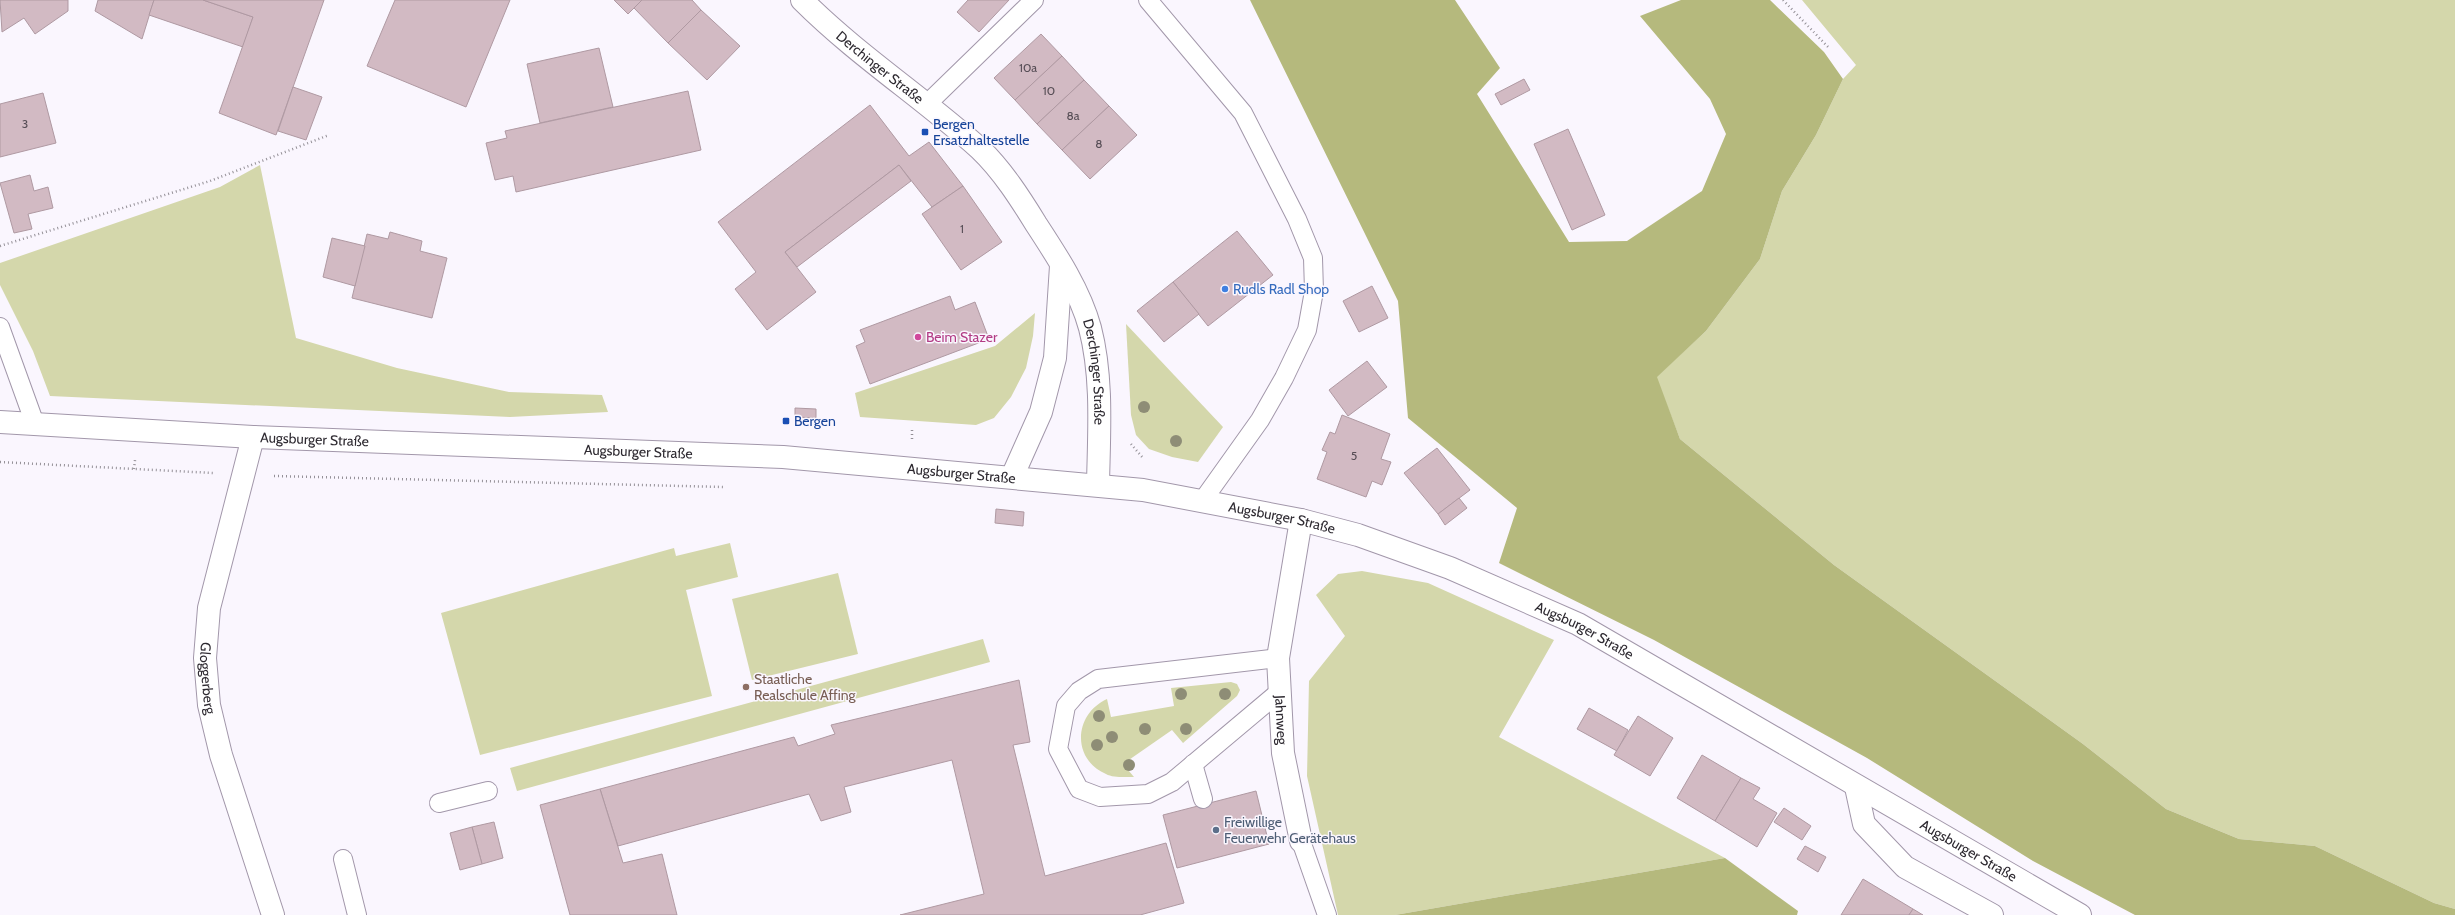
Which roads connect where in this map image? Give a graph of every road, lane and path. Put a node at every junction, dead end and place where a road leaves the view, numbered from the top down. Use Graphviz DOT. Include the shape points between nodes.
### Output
graph roads {
  1 [pos="802,0"];
  2 [pos="1034,0"];
  3 [pos="1148,0"];
  4 [pos="1783,0"];
  5 [pos="1829,48"];
  6 [pos="926,105"];
  7 [pos="329,135"];
  8 [pos="0,246"];
  9 [pos="1061,266"];
  10 [pos="0,327"];
  11 [pos="0,422"];
  12 [pos="35,424"];
  13 [pos="252,437"];
  14 [pos="1129,443"];
  15 [pos="1149,461"];
  16 [pos="0,462"];
  17 [pos="244,475"];
  18 [pos="1012,477"];
  19 [pos="1098,484"];
  20 [pos="729,488"];
  21 [pos="1203,500"];
  22 [pos="1301,520"];
  23 [pos="1278,658"];
  24 [pos="1279,692"];
  25 [pos="1193,764"];
  26 [pos="1856,787"];
  27 [pos="488,791"];
  28 [pos="1203,799"];
  29 [pos="439,803"];
  30 [pos="1301,841"];
  31 [pos="343,859"];
  32 [pos="273,915"];
  33 [pos="357,915"];
  34 [pos="1327,915"];
  35 [pos="1992,915"];
  36 [pos="2080,915"];
  1 -- 6 [label="main road, Derchinger Straße" via="826,24"];
  2 -- 6 [label="lane"];
  3 -- 21 [label="lane" via="1243,113 1297,219 1312,258 1314,291 1307,330 1260,420"];
  4 -- 5 [label="path"];
  6 -- 9 [label="main road, Derchinger Straße" via="981,150 1015,191"];
  7 -- 8 [label="path" via="210,181"];
  9 -- 18 [label="main road, Derchinger Straße" via="1055,358 1042,412"];
  9 -- 19 [label="main road, Derchinger Straße" via="1089,327 1096,360 1099,417"];
  10 -- 12 [label="lane"];
  11 -- 12 [label="main road, Augsburger Straße"];
  12 -- 13 [label="main road, Augsburger Straße"];
  13 -- 17 [label="main road, Gloggerberg"];
  13 -- 18 [label="main road, Augsburger Straße" via="783,457"];
  14 -- 15 [label="path" via="1142,458"];
  16 -- 17 [label="path"];
  17 -- 20 [label="path"];
  17 -- 32 [label="main road, Gloggerberg" via="209,608 205,658 209,705 221,755"];
  18 -- 19 [label="main road, Augsburger Straße"];
  19 -- 21 [label="main road, Augsburger Straße"];
  21 -- 22 [label="main road, Augsburger Straße"];
  22 -- 23 [label="main road, Jahnweg"];
  22 -- 26 [label="main road, Augsburger Straße" via="1358,535 1450,568 1578,624"];
  23 -- 24 [label="main road, Jahnweg"];
  23 -- 25 [label="lane" via="1098,679 1079,691 1066,706 1058,749 1079,789 1100,797 1148,794 1172,782"];
  24 -- 25 [label="lane"];
  24 -- 30 [label="main road, Jahnweg" via="1283,753"];
  25 -- 28 [label="lane"];
  26 -- 35 [label="main road" via="1864,824 1905,867"];
  26 -- 36 [label="main road, Augsburger Straße"];
  27 -- 29 [label="lane"];
  30 -- 34 [label="lane, Jahnweg"];
  31 -- 33 [label="lane"];
}
